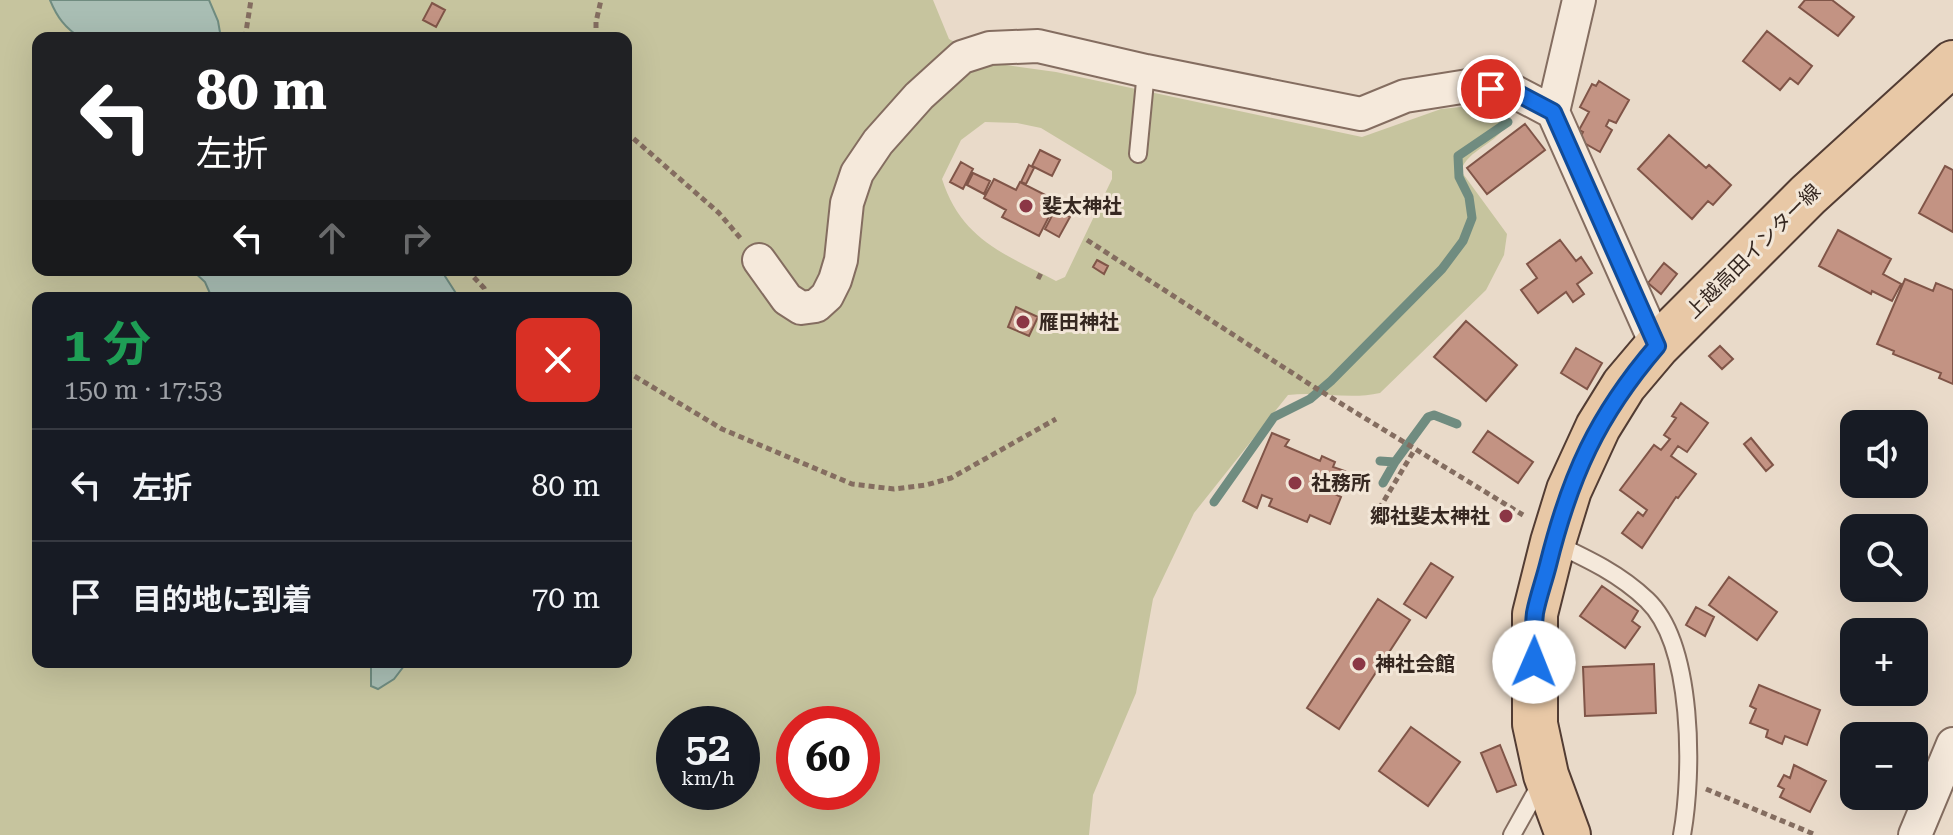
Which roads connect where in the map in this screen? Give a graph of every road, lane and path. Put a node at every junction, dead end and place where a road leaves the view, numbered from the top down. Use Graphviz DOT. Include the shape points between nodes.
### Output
graph roads {
  1 [pos="251,0"];
  2 [pos="601,0"];
  3 [pos="1579,0"];
  4 [pos="246,32"];
  5 [pos="596,32"];
  6 [pos="1953,63"];
  7 [pos="1146,71"];
  8 [pos="1553,112"];
  9 [pos="632,137"];
  10 [pos="1138,154"];
  11 [pos="1087,240"];
  12 [pos="759,260"];
  13 [pos="1042,271"];
  14 [pos="473,276"];
  15 [pos="1038,279"];
  16 [pos="486,292"];
  17 [pos="1657,346"];
  18 [pos="632,375"];
  19 [pos="1056,419"];
  20 [pos="1415,449"];
  21 [pos="1379,509"];
  22 [pos="1538,528"];
  23 [pos="1953,744"];
  24 [pos="1546,775"];
  25 [pos="1687,781"];
  26 [pos="1512,835"];
  27 [pos="1568,835"];
  28 [pos="1682,835"];
  29 [pos="1816,835"];
  30 [pos="1915,835"];
  1 -- 4 [label="path"];
  2 -- 5 [label="path"];
  3 -- 8 [label="street"];
  6 -- 17 [label="main road, 上越高田インター線" via="1808,195"];
  7 -- 8 [label="street" via="1361,114 1405,96 1468,86 1513,91"];
  7 -- 10 [label="lane"];
  7 -- 12 [label="street" via="1038,46 990,48 962,57 919,96 857,173 847,203 841,260 827,296 816,306 801,308 787,299"];
  8 -- 17 [label="street"];
  9 -- 12 [label="path" via="719,213"];
  11 -- 20 [label="path"];
  13 -- 15 [label="path"];
  14 -- 16 [label="path"];
  17 -- 22 [label="main road, 上越高田インター線" via="1624,385 1569,490"];
  18 -- 19 [label="path" via="722,429 852,484 894,489 951,478"];
  20 -- 21 [label="path"];
  20 -- 22 [label="path"];
  22 -- 24 [label="main road, 上越高田インター線" via="1535,724"];
  22 -- 25 [label="lane" via="1611,570 1650,602 1673,641 1684,686"];
  23 -- 30 [label="street"];
  24 -- 26 [label="lane"];
  24 -- 27 [label="main road, 上越高田インター線"];
  25 -- 28 [label="lane"];
  25 -- 29 [label="path"];
}
